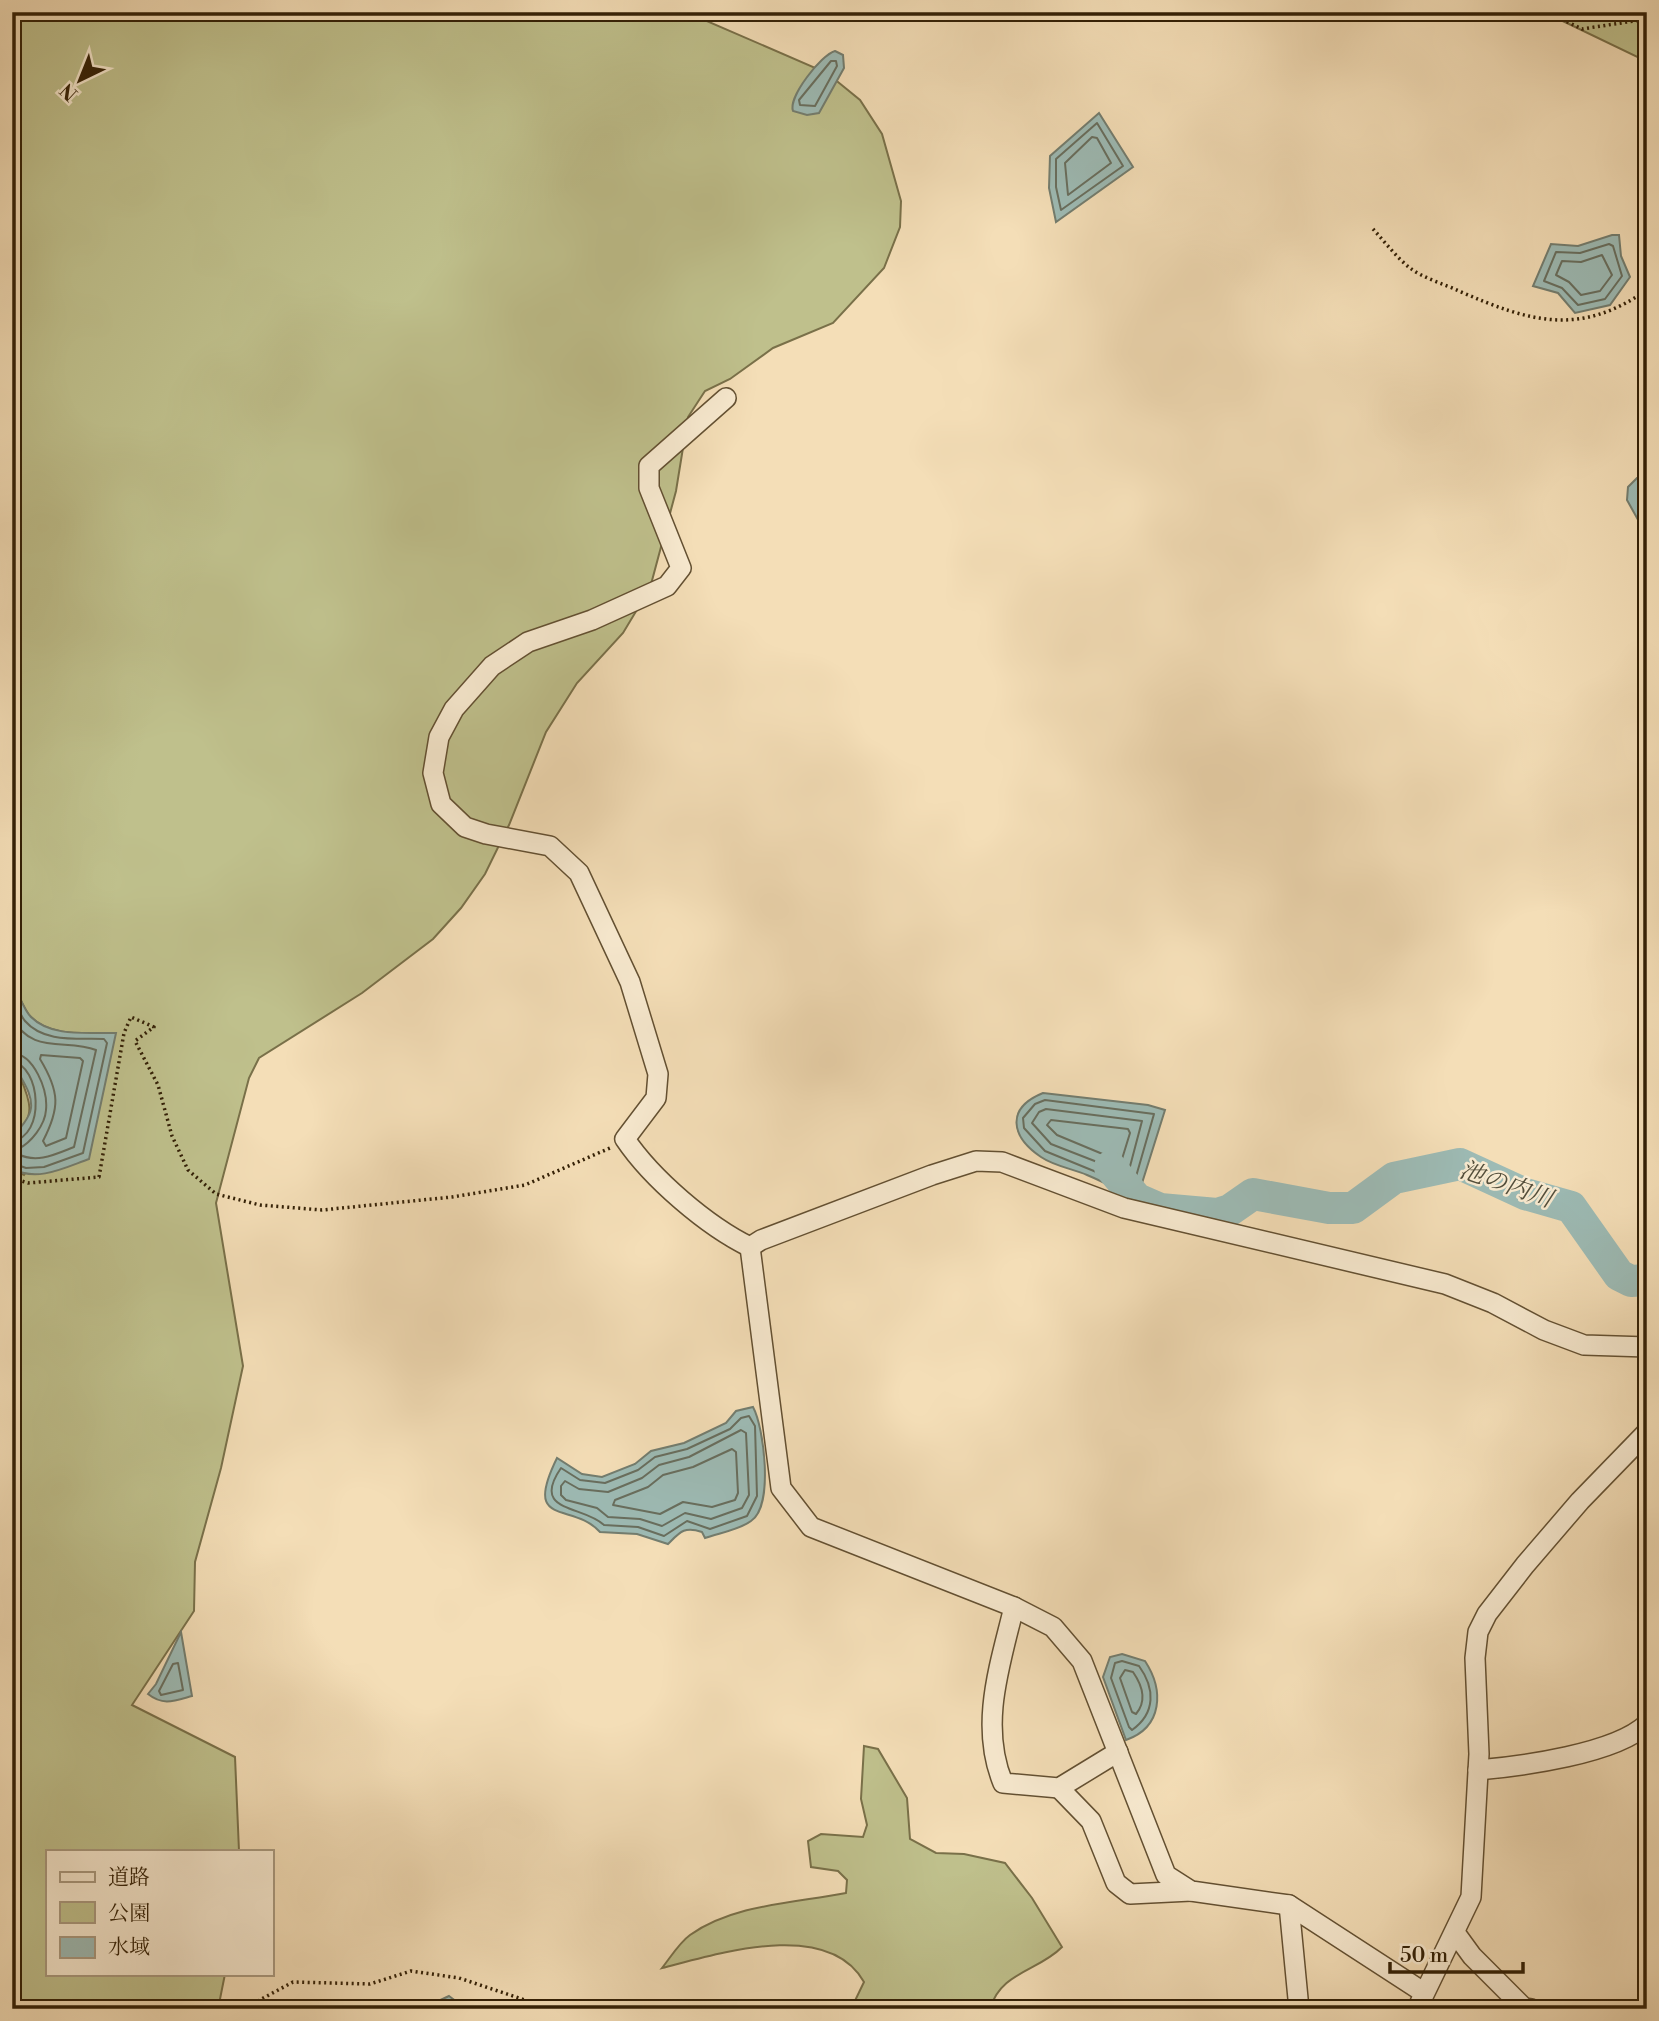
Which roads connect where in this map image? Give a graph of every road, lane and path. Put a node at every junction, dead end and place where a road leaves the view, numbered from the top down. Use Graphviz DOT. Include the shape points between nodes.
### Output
graph roads {
  1 [pos="1547,12"];
  2 [pos="1647,19"];
  3 [pos="1373,229"];
  4 [pos="1647,290"];
  5 [pos="726,398"];
  6 [pos="625,1139"];
  7 [pos="12,1178"];
  8 [pos="750,1247"];
  9 [pos="1647,1347"];
  10 [pos="1647,1432"];
  11 [pos="1014,1607"];
  12 [pos="1647,1724"];
  13 [pos="1118,1752"];
  14 [pos="1478,1770"];
  15 [pos="1059,1788"];
  16 [pos="1191,1891"];
  17 [pos="1289,1905"];
  18 [pos="1455,1934"];
  19 [pos="12,1995"];
  20 [pos="1420,2000"];
  21 [pos="28,2009"];
  22 [pos="243,2009"];
  23 [pos="542,2009"];
  24 [pos="1299,2009"];
  25 [pos="1531,2009"];
  1 -- 2 [label="path" via="1582,29"];
  3 -- 4 [label="path" via="1411,269 1487,303 1538,319 1573,321 1598,316"];
  5 -- 6 [label="street" via="649,466 649,488 681,568 667,586 592,620 527,642 492,666 454,709 439,737 433,773 441,804 465,827 550,846 579,873 630,982 658,1074 656,1098"];
  6 -- 7 [label="path" via="525,1185 322,1210 260,1205 216,1194 188,1170 172,1136 158,1085 135,1041 154,1027 131,1017 124,1033 99,1178 28,1183"];
  6 -- 8 [label="street" via="637,1158 699,1213"];
  8 -- 9 [label="street" via="932,1175 976,1161 1002,1162 1124,1208 1445,1284 1584,1345"];
  8 -- 11 [label="street" via="781,1488 811,1527"];
  10 -- 14 [label="street" via="1541,1547 1487,1614 1478,1632"];
  11 -- 13 [label="street" via="1053,1627 1082,1661"];
  11 -- 15 [label="street" via="992,1696 993,1760 1003,1783"];
  12 -- 14 [label="street" via="1617,1743 1524,1766"];
  13 -- 15 [label="street"];
  13 -- 16 [label="street" via="1167,1875"];
  14 -- 18 [label="street" via="1471,1897"];
  15 -- 16 [label="street" via="1091,1821 1116,1883 1130,1894"];
  16 -- 17 [label="street"];
  17 -- 20 [label="street"];
  17 -- 24 [label="street"];
  18 -- 20 [label="street"];
  18 -- 25 [label="street" via="1524,2008"];
  19 -- 21 [label="path"];
  22 -- 23 [label="path" via="293,1982 370,1984 411,1971 459,1978"];
}
